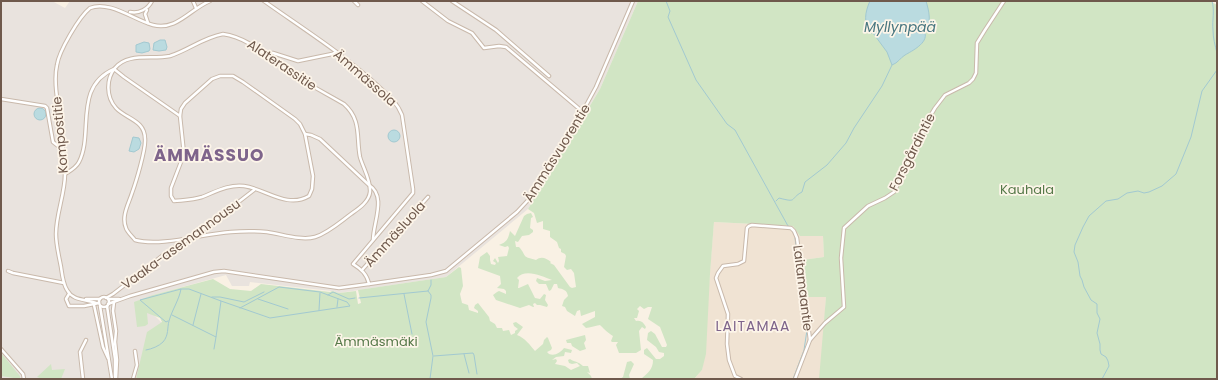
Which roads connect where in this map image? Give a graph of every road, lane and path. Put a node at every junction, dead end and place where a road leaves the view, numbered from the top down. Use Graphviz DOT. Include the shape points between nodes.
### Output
graph roads {
  1 [pos="152,1"];
  2 [pos="193,1"];
  3 [pos="210,1"];
  4 [pos="264,1"];
  5 [pos="354,1"];
  6 [pos="422,1"];
  7 [pos="452,1"];
  8 [pos="633,1"];
  9 [pos="1004,1"];
  10 [pos="358,5"];
  11 [pos="148,8"];
  12 [pos="196,8"];
  13 [pos="127,12"];
  14 [pos="148,23"];
  15 [pos="336,52"];
  16 [pos="264,53"];
  17 [pos="114,69"];
  18 [pos="549,76"];
  19 [pos="1,99"];
  20 [pos="583,112"];
  21 [pos="180,116"];
  22 [pos="305,134"];
  23 [pos="63,150"];
  24 [pos="65,174"];
  25 [pos="369,185"];
  26 [pos="254,189"];
  27 [pos="428,197"];
  28 [pos="192,237"];
  29 [pos="373,240"];
  30 [pos="362,270"];
  31 [pos="8,271"];
  32 [pos="64,282"];
  33 [pos="369,284"];
  34 [pos="69,294"];
  35 [pos="107,298"];
  36 [pos="100,299"];
  37 [pos="83,300"];
  38 [pos="119,300"];
  39 [pos="114,302"];
  40 [pos="97,304"];
  41 [pos="108,305"];
  42 [pos="86,340"];
  43 [pos="810,340"];
  44 [pos="1,348"];
  45 [pos="135,351"];
  46 [pos="110,362"];
  47 [pos="24,379"];
  48 [pos="83,379"];
  49 [pos="112,379"];
  50 [pos="116,379"];
  51 [pos="133,379"];
  52 [pos="741,379"];
  53 [pos="795,379"];
  1 -- 11 [label="street"];
  2 -- 12 [label="street"];
  3 -- 12 [label="street"];
  4 -- 15 [label="street, Ämmässola"];
  5 -- 10 [label="street"];
  6 -- 20 [label="street" via="448,21 472,33 484,48 506,47"];
  7 -- 18 [label="street" via="496,30"];
  8 -- 20 [label="street, Ämmäsvuorentie"];
  9 -- 43 [label="street, Forsgårdintie" via="977,43 976,73 973,79 945,95 935,108 894,192 868,206 844,228 841,258 844,308"];
  11 -- 13 [label="street" via="137,13"];
  11 -- 14 [label="street" via="145,14"];
  12 -- 14 [label="street" via="170,25"];
  13 -- 14 [label="street"];
  13 -- 23 [label="street, Kompostitie" via="103,2 92,6 66,41 57,65 56,88"];
  15 -- 16 [label="street" via="298,61 273,53"];
  15 -- 29 [label="street, Ämmässola" via="394,101 402,115 413,193"];
  16 -- 17 [label="street, Alaterassitie" via="242,39 223,34 212,36 169,56 126,60"];
  16 -- 25 [label="street, Alaterassitie" via="350,109 357,125 360,157"];
  17 -- 21 [label="street"];
  17 -- 24 [label="street, Alaterassitie" via="103,75 93,90 87,109 79,162"];
  17 -- 28 [label="street" via="108,81 109,95 116,108 135,120 145,132 146,141 124,217 126,228 135,240 143,242 154,243"];
  19 -- 23 [label="street" via="45,106 53,142"];
  20 -- 33 [label="street, Ämmäsvuorentie" via="525,204 451,268 440,273"];
  21 -- 22 [label="street" via="185,103 212,79 233,76 295,118"];
  21 -- 26 [label="street" via="184,154 171,188 174,200 200,197 234,186"];
  22 -- 25 [label="street" via="320,139"];
  22 -- 26 [label="street" via="313,176 309,196 300,200 287,200"];
  23 -- 24 [label="street, Kompostitie"];
  24 -- 32 [label="street, Kompostitie" via="56,234"];
  25 -- 28 [label="street" via="370,192 364,205 316,237 234,231"];
  25 -- 29 [label="street" via="378,195"];
  26 -- 28 [label="street, Vaaka-asemannousu"];
  27 -- 30 [label="street, Ämmäsluola"];
  28 -- 35 [label="street, Vaaka-asemannousu"];
  29 -- 30 [label="street, Ämmässola" via="353,264"];
  30 -- 33 [label="street"];
  31 -- 32 [label="street"];
  32 -- 34 [label="street, Kompostitie"];
  33 -- 38 [label="street, Ämmäsvuorentie" via="339,288 224,271"];
  34 -- 37 [label="street"];
  34 -- 40 [label="street, Kompostitie" via="66,299 69,306"];
  35 -- 36 [label="street"];
  35 -- 38 [label="street"];
  35 -- 41 [label="street"];
  36 -- 37 [label="street"];
  36 -- 40 [label="street"];
  37 -- 40 [label="street"];
  38 -- 39 [label="street, Ämmäsvuorentie"];
  39 -- 41 [label="street, Ämmäsvuorentie"];
  39 -- 50 [label="street"];
  40 -- 41 [label="street, Ämmäsvuorentie" via="104,307"];
  40 -- 46 [label="street"];
  40 -- 46 [label="street" via="103,347"];
  41 -- 50 [label="street"];
  42 -- 48 [label="street" via="80,352"];
  43 -- 52 [label="street, Laitamaantie" via="798,241 794,231 788,227 749,226 744,261 723,266 716,278 728,314 729,360 735,376"];
  43 -- 53 [label="street, Laitamaantie"];
  44 -- 47 [label="street" via="23,374"];
  45 -- 51 [label="street" via="138,363"];
  46 -- 49 [label="street"];
}
